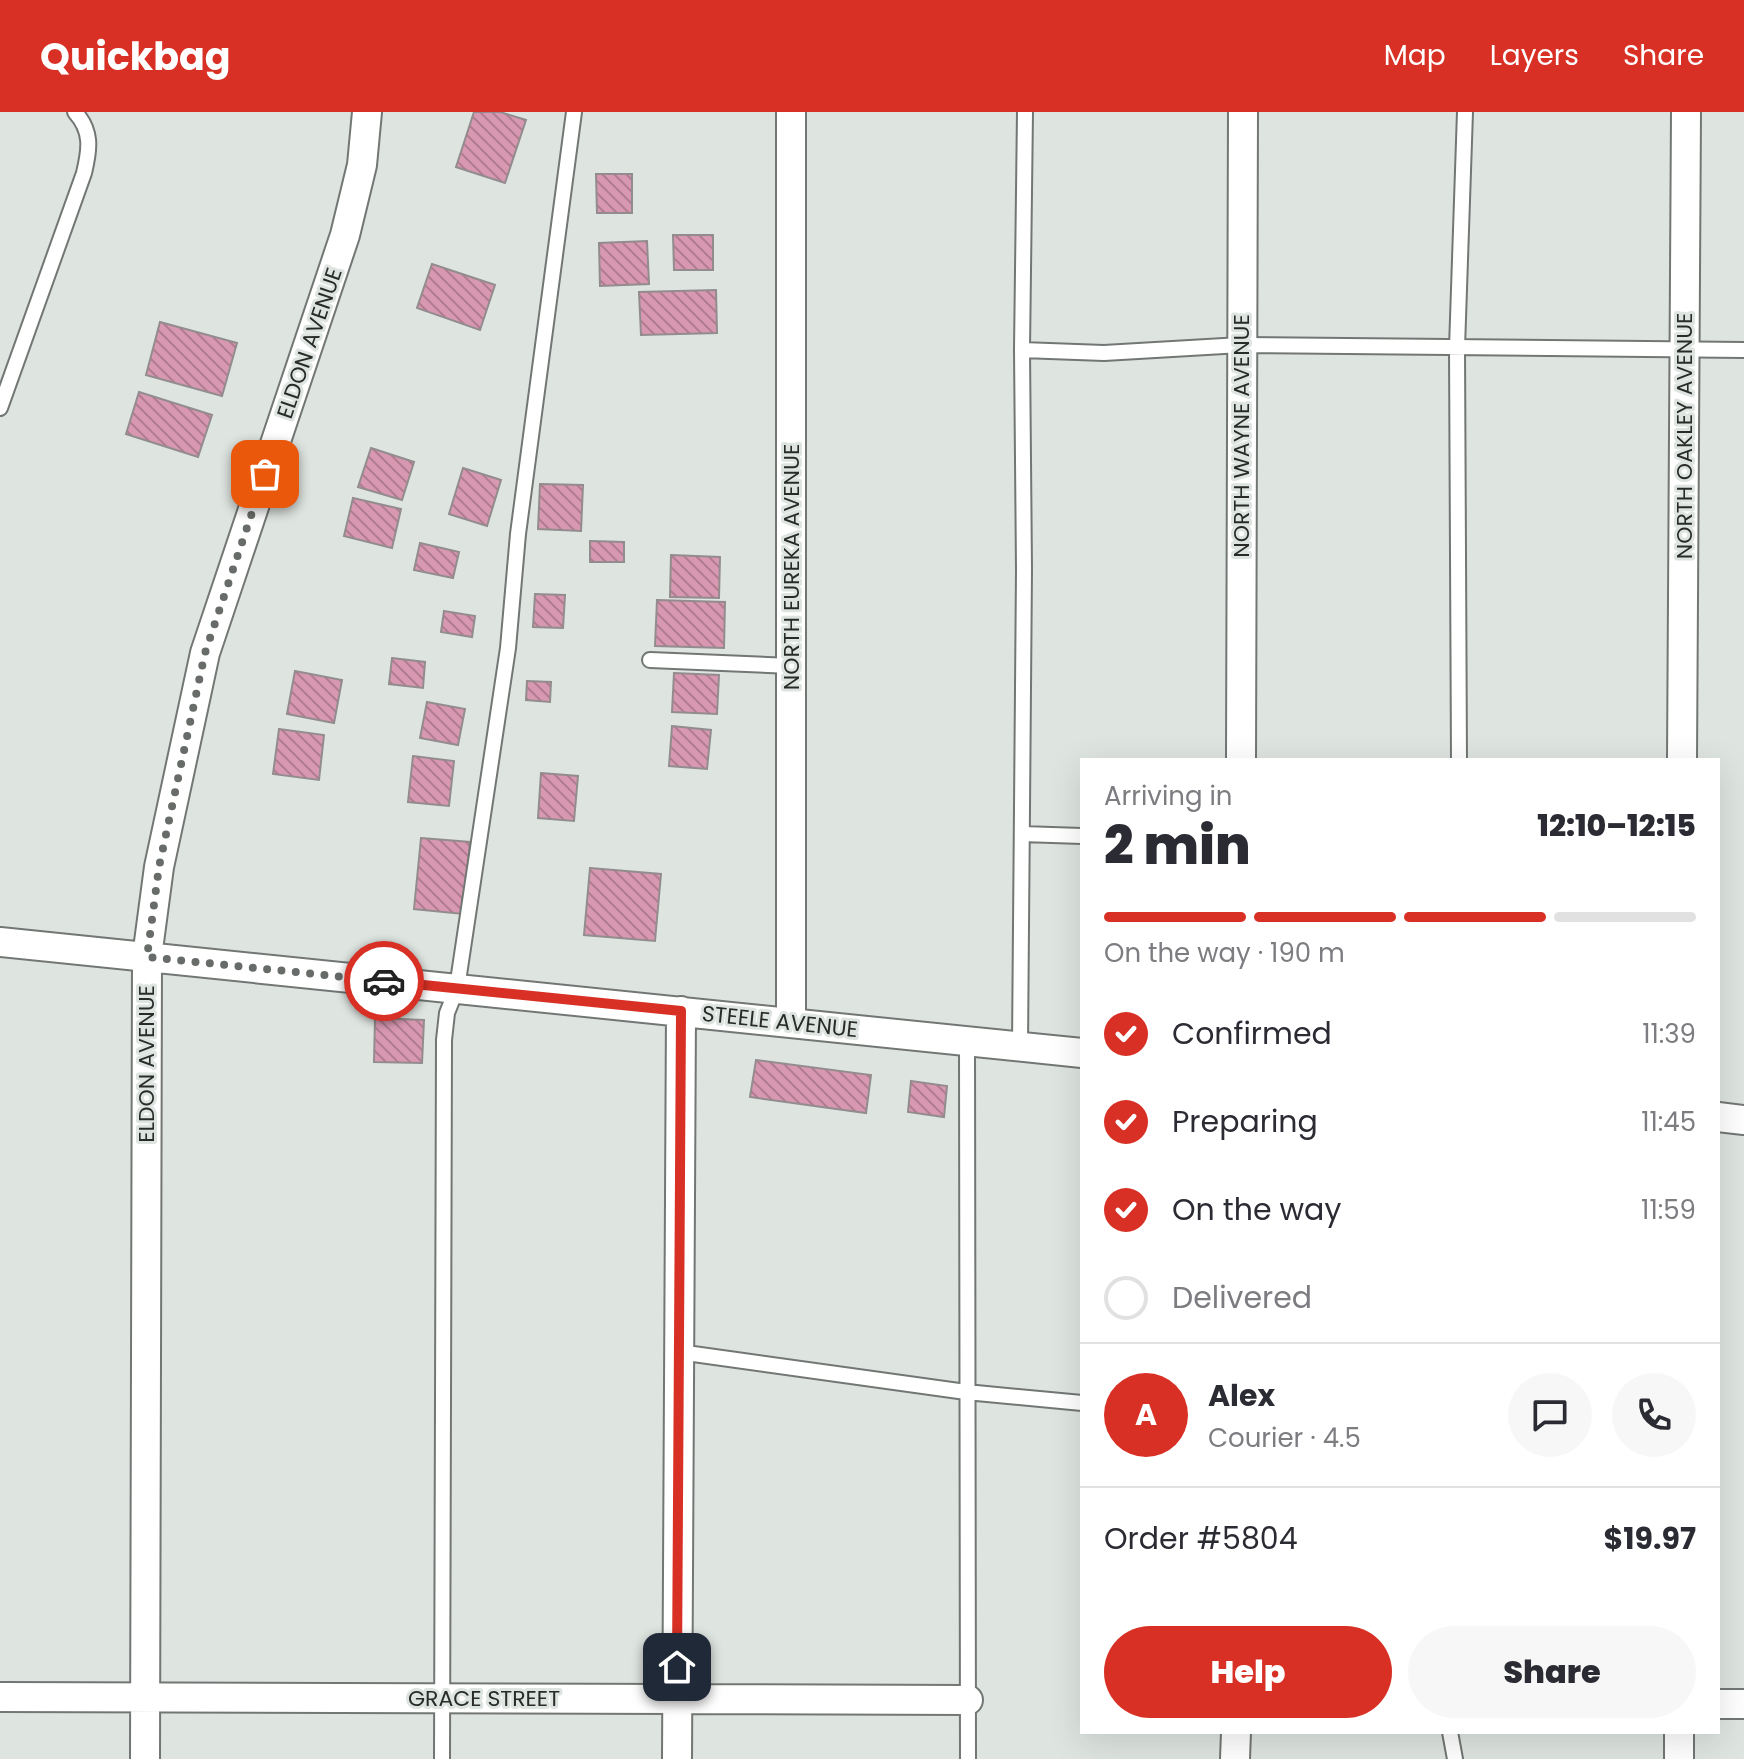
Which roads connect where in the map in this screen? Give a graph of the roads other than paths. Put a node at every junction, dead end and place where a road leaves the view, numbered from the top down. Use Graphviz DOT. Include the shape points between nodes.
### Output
graph roads {
  1 [pos="75,112"];
  2 [pos="367,112"];
  3 [pos="574,112"];
  4 [pos="791,112"];
  5 [pos="1025,112"];
  6 [pos="1243,112"];
  7 [pos="1465,112"];
  8 [pos="1686,112"];
  9 [pos="1241,345"];
  10 [pos="1457,348"];
  11 [pos="1022,350"];
  12 [pos="1685,350"];
  13 [pos="1744,350"];
  14 [pos="0,408"];
  15 [pos="650,660"];
  16 [pos="791,666"];
  17 [pos="1241,758"];
  18 [pos="1459,758"];
  19 [pos="1682,758"];
  20 [pos="1022,834"];
  21 [pos="1080,836"];
  22 [pos="0,942"];
  23 [pos="147,957"];
  24 [pos="457,988"];
  25 [pos="681,1011"];
  26 [pos="791,1023"];
  27 [pos="967,1040"];
  28 [pos="1020,1046"];
  29 [pos="1080,1053"];
  30 [pos="1720,1117"];
  31 [pos="1744,1120"];
  32 [pos="679,1352"];
  33 [pos="966,1392"];
  34 [pos="1080,1403"];
  35 [pos="144,1696"];
  36 [pos="0,1697"];
  37 [pos="441,1698"];
  38 [pos="677,1699"];
  39 [pos="968,1700"];
  40 [pos="1720,1704"];
  41 [pos="1744,1704"];
  42 [pos="1236,1734"];
  43 [pos="1450,1734"];
  44 [pos="1679,1734"];
  45 [pos="145,1759"];
  46 [pos="442,1759"];
  47 [pos="677,1759"];
  48 [pos="968,1759"];
  49 [pos="1235,1759"];
  50 [pos="1455,1759"];
  51 [pos="1679,1759"];
  1 -- 14 [label="lane" via="87,125 90,148 84,173"];
  2 -- 23 [label="street, ELDON AVENUE" via="362,165 345,235 205,653 159,867"];
  3 -- 24 [label="lane" via="518,534 508,648"];
  4 -- 16 [label="street, NORTH EUREKA AVENUE"];
  5 -- 11 [label="lane"];
  6 -- 9 [label="street, NORTH WAYNE AVENUE"];
  7 -- 10 [label="lane"];
  8 -- 12 [label="street, NORTH OAKLEY AVENUE"];
  9 -- 10 [label="lane"];
  9 -- 11 [label="lane" via="1104,353"];
  9 -- 17 [label="street, NORTH WAYNE AVENUE"];
  10 -- 12 [label="lane"];
  10 -- 18 [label="lane"];
  11 -- 20 [label="lane"];
  12 -- 13 [label="lane"];
  12 -- 19 [label="street, NORTH OAKLEY AVENUE"];
  15 -- 16 [label="lane"];
  16 -- 26 [label="street, NORTH EUREKA AVENUE"];
  20 -- 21 [label="lane"];
  20 -- 28 [label="lane"];
  22 -- 23 [label="street, STEELE AVENUE"];
  23 -- 24 [label="street, STEELE AVENUE"];
  23 -- 35 [label="street, ELDON AVENUE"];
  24 -- 25 [label="street, STEELE AVENUE"];
  24 -- 37 [label="lane" via="444,1040"];
  25 -- 26 [label="street, STEELE AVENUE"];
  25 -- 32 [label="street"];
  26 -- 27 [label="street, STEELE AVENUE"];
  27 -- 28 [label="street, STEELE AVENUE"];
  27 -- 33 [label="lane"];
  28 -- 29 [label="street, STEELE AVENUE"];
  30 -- 31 [label="street"];
  32 -- 33 [label="lane"];
  32 -- 38 [label="street"];
  33 -- 34 [label="lane"];
  33 -- 39 [label="lane"];
  35 -- 36 [label="street, GRACE STREET"];
  35 -- 37 [label="street, GRACE STREET"];
  35 -- 45 [label="street, ELDON AVENUE"];
  37 -- 38 [label="street, GRACE STREET"];
  37 -- 46 [label="lane"];
  38 -- 39 [label="street, GRACE STREET"];
  38 -- 47 [label="street"];
  39 -- 48 [label="lane"];
  40 -- 41 [label="street"];
  42 -- 49 [label="street"];
  43 -- 50 [label="lane"];
  44 -- 51 [label="street"];
}
